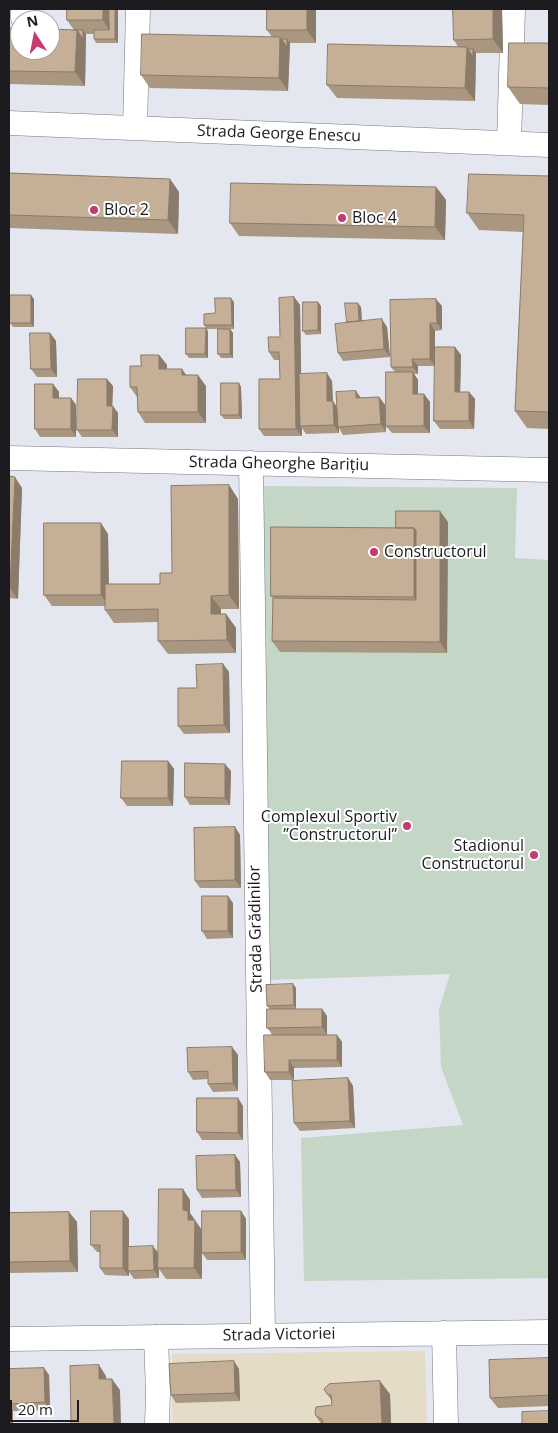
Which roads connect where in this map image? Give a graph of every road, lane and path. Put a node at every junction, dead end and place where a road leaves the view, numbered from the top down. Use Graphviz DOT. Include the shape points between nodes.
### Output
graph roads {
  1 [pos="138,9"];
  2 [pos="513,9"];
  3 [pos="9,123"];
  4 [pos="135,128"];
  5 [pos="509,143"];
  6 [pos="549,144"];
  7 [pos="9,458"];
  8 [pos="251,463"];
  9 [pos="549,470"];
  10 [pos="549,1332"];
  11 [pos="444,1333"];
  12 [pos="262,1335"];
  13 [pos="156,1337"];
  14 [pos="9,1338"];
  15 [pos="157,1424"];
  16 [pos="446,1424"];
  1 -- 4 [label="street"];
  2 -- 5 [label="street"];
  3 -- 4 [label="street, Strada George Enescu"];
  4 -- 5 [label="street, Strada George Enescu"];
  5 -- 6 [label="street, Strada George Enescu"];
  7 -- 8 [label="street, Strada Gheorghe Barițiu"];
  8 -- 9 [label="street, Strada Gheorghe Barițiu"];
  8 -- 12 [label="street, Strada Grădinilor"];
  10 -- 11 [label="street, Strada Victoriei"];
  11 -- 12 [label="street, Strada Victoriei"];
  11 -- 16 [label="street"];
  12 -- 13 [label="street, Strada Victoriei"];
  13 -- 14 [label="street, Strada Victoriei"];
  13 -- 15 [label="street"];
}
